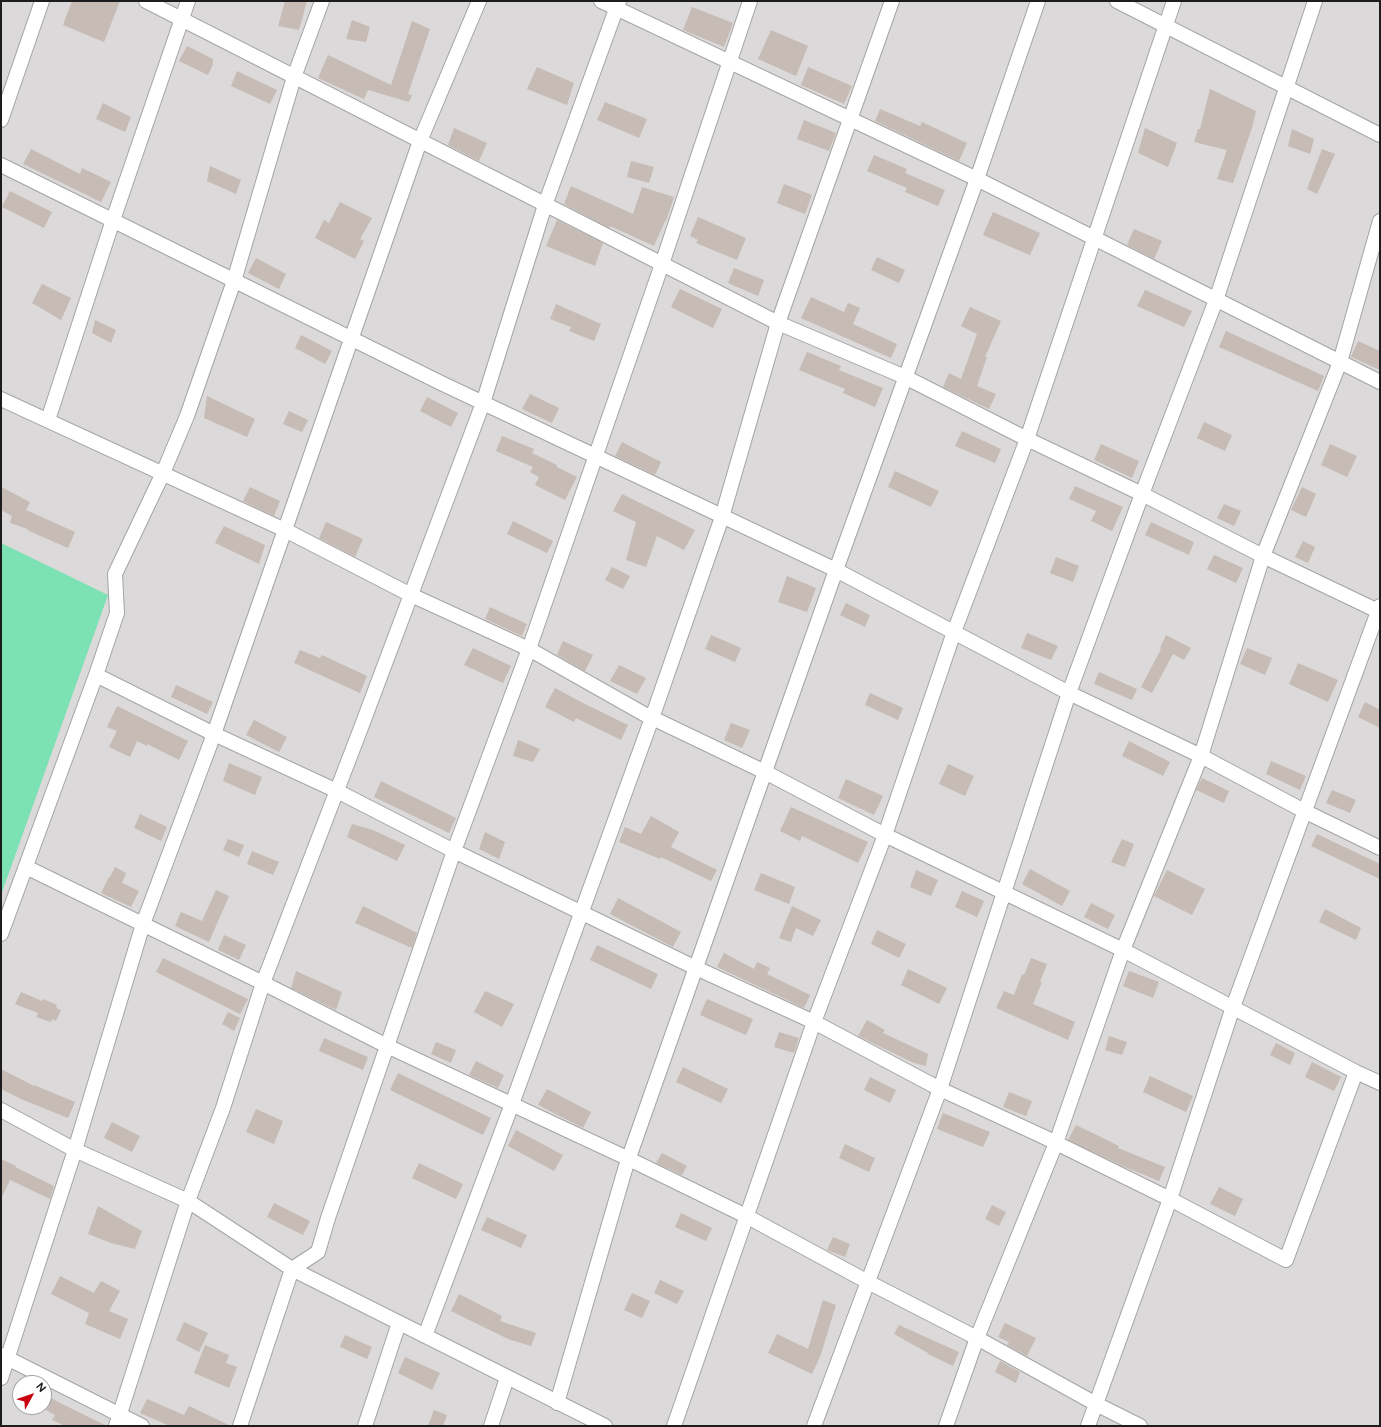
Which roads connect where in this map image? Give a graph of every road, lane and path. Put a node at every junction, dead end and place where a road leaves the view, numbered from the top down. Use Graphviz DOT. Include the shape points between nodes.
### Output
graph roads {
  1 [pos="42,1"];
  2 [pos="146,1"];
  3 [pos="188,1"];
  4 [pos="322,1"];
  5 [pos="479,1"];
  6 [pos="601,1"];
  7 [pos="750,1"];
  8 [pos="892,1"];
  9 [pos="1038,1"];
  10 [pos="1118,1"];
  11 [pos="1174,1"];
  12 [pos="1315,1"];
  13 [pos="618,5"];
  14 [pos="182,18"];
  15 [pos="1165,26"];
  16 [pos="730,62"];
  17 [pos="294,77"];
  18 [pos="1286,88"];
  19 [pos="850,119"];
  20 [pos="1,120"];
  21 [pos="1380,135"];
  22 [pos="420,141"];
  23 [pos="1,166"];
  24 [pos="977,179"];
  25 [pos="545,205"];
  26 [pos="113,220"];
  27 [pos="1380,222"];
  28 [pos="1094,238"];
  29 [pos="662,264"];
  30 [pos="234,281"];
  31 [pos="1216,300"];
  32 [pos="778,323"];
  33 [pos="352,339"];
  34 [pos="1340,362"];
  35 [pos="905,377"];
  36 [pos="1380,382"];
  37 [pos="1,399"];
  38 [pos="483,403"];
  39 [pos="48,420"];
  40 [pos="1027,439"];
  41 [pos="595,457"];
  42 [pos="163,473"];
  43 [pos="1142,494"];
  44 [pos="722,517"];
  45 [pos="285,530"];
  46 [pos="1263,556"];
  47 [pos="836,570"];
  48 [pos="411,595"];
  49 [pos="1379,610"];
  50 [pos="954,632"];
  51 [pos="529,648"];
  52 [pos="96,675"];
  53 [pos="1069,693"];
  54 [pos="652,718"];
  55 [pos="214,734"];
  56 [pos="1201,756"];
  57 [pos="765,772"];
  58 [pos="337,791"];
  59 [pos="1306,812"];
  60 [pos="885,835"];
  61 [pos="1380,848"];
  62 [pos="454,851"];
  63 [pos="26,867"];
  64 [pos="1004,892"];
  65 [pos="581,912"];
  66 [pos="143,924"];
  67 [pos="1,934"];
  68 [pos="1123,950"];
  69 [pos="696,968"];
  70 [pos="263,983"];
  71 [pos="1233,1007"];
  72 [pos="814,1022"];
  73 [pos="387,1046"];
  74 [pos="1356,1072"];
  75 [pos="1380,1082"];
  76 [pos="940,1089"];
  77 [pos="512,1104"];
  78 [pos="1,1110"];
  79 [pos="1056,1143"];
  80 [pos="75,1150"];
  81 [pos="629,1159"];
  82 [pos="1170,1199"];
  83 [pos="188,1201"];
  84 [pos="746,1216"];
  85 [pos="292,1269"];
  86 [pos="868,1282"];
  87 [pos="399,1323"];
  88 [pos="424,1336"];
  89 [pos="977,1338"];
  90 [pos="4,1357"];
  91 [pos="1,1378"];
  92 [pos="507,1378"];
  93 [pos="557,1403"];
  94 [pos="1096,1404"];
  95 [pos="118,1421"];
  96 [pos="142,1426"];
  97 [pos="240,1426"];
  98 [pos="365,1426"];
  99 [pos="491,1426"];
  100 [pos="605,1426"];
  101 [pos="674,1426"];
  102 [pos="814,1426"];
  103 [pos="946,1426"];
  104 [pos="1088,1426"];
  105 [pos="1140,1426"];
  1 -- 20 [label="street"];
  2 -- 14 [label="street"];
  3 -- 14 [label="street"];
  4 -- 17 [label="street"];
  5 -- 22 [label="street"];
  6 -- 13 [label="street"];
  7 -- 16 [label="street"];
  8 -- 19 [label="street"];
  9 -- 24 [label="street"];
  10 -- 15 [label="street"];
  11 -- 15 [label="street"];
  12 -- 18 [label="street"];
  13 -- 16 [label="street"];
  13 -- 25 [label="street"];
  14 -- 17 [label="street"];
  14 -- 26 [label="street"];
  15 -- 18 [label="street"];
  15 -- 28 [label="street"];
  16 -- 19 [label="street"];
  16 -- 29 [label="street"];
  17 -- 22 [label="street"];
  17 -- 30 [label="street"];
  18 -- 21 [label="street"];
  18 -- 31 [label="street"];
  19 -- 24 [label="street"];
  19 -- 32 [label="street"];
  22 -- 25 [label="street"];
  22 -- 33 [label="street"];
  23 -- 26 [label="street"];
  24 -- 28 [label="street"];
  24 -- 35 [label="street"];
  25 -- 29 [label="street"];
  25 -- 38 [label="street"];
  26 -- 30 [label="street"];
  26 -- 39 [label="street"];
  27 -- 34 [label="street"];
  28 -- 31 [label="street"];
  28 -- 40 [label="street"];
  29 -- 32 [label="street"];
  29 -- 41 [label="street"];
  30 -- 33 [label="street"];
  30 -- 42 [label="street" via="187,416"];
  31 -- 34 [label="street"];
  31 -- 43 [label="street"];
  32 -- 35 [label="street"];
  32 -- 44 [label="street"];
  33 -- 38 [label="street"];
  33 -- 45 [label="street"];
  34 -- 36 [label="street"];
  34 -- 46 [label="street"];
  35 -- 40 [label="street"];
  35 -- 47 [label="street"];
  37 -- 39 [label="street"];
  38 -- 41 [label="street"];
  38 -- 48 [label="street"];
  39 -- 42 [label="street"];
  40 -- 43 [label="street"];
  40 -- 50 [label="street"];
  41 -- 44 [label="street"];
  41 -- 51 [label="street"];
  42 -- 45 [label="street"];
  42 -- 52 [label="street" via="115,574 117,613"];
  43 -- 46 [label="street"];
  43 -- 53 [label="street"];
  44 -- 47 [label="street"];
  44 -- 54 [label="street"];
  45 -- 48 [label="street"];
  45 -- 55 [label="street"];
  46 -- 49 [label="street"];
  46 -- 56 [label="street"];
  47 -- 50 [label="street"];
  47 -- 57 [label="street"];
  48 -- 51 [label="street"];
  48 -- 58 [label="street"];
  49 -- 59 [label="street"];
  50 -- 53 [label="street"];
  50 -- 60 [label="street"];
  51 -- 54 [label="street"];
  51 -- 62 [label="street"];
  52 -- 55 [label="street"];
  52 -- 63 [label="street"];
  53 -- 56 [label="street"];
  53 -- 64 [label="street"];
  54 -- 57 [label="street"];
  54 -- 65 [label="street"];
  55 -- 58 [label="street"];
  55 -- 66 [label="street"];
  56 -- 59 [label="street"];
  56 -- 68 [label="street"];
  57 -- 60 [label="street"];
  57 -- 69 [label="street"];
  58 -- 62 [label="street"];
  58 -- 70 [label="street"];
  59 -- 61 [label="street"];
  59 -- 71 [label="street"];
  60 -- 64 [label="street"];
  60 -- 72 [label="street"];
  62 -- 65 [label="street"];
  62 -- 73 [label="street"];
  63 -- 66 [label="street"];
  63 -- 67 [label="street"];
  64 -- 68 [label="street"];
  64 -- 76 [label="street"];
  65 -- 69 [label="street"];
  65 -- 77 [label="street"];
  66 -- 70 [label="street"];
  66 -- 80 [label="street"];
  68 -- 71 [label="street"];
  68 -- 79 [label="street"];
  69 -- 72 [label="street"];
  69 -- 81 [label="street"];
  70 -- 73 [label="street"];
  70 -- 83 [label="street" via="223,1108"];
  71 -- 74 [label="street"];
  71 -- 82 [label="street"];
  72 -- 76 [label="street"];
  72 -- 84 [label="street"];
  73 -- 77 [label="street"];
  73 -- 85 [label="street" via="318,1252"];
  74 -- 75 [label="street"];
  74 -- 82 [label="street" via="1286,1260"];
  76 -- 79 [label="street"];
  76 -- 86 [label="street"];
  77 -- 81 [label="street"];
  77 -- 88 [label="street"];
  78 -- 80 [label="street"];
  79 -- 82 [label="street"];
  79 -- 89 [label="street"];
  80 -- 83 [label="street"];
  80 -- 90 [label="street"];
  81 -- 84 [label="street"];
  81 -- 93 [label="street"];
  82 -- 94 [label="street"];
  83 -- 85 [label="street"];
  83 -- 95 [label="street"];
  84 -- 86 [label="street"];
  84 -- 101 [label="street"];
  85 -- 87 [label="street"];
  85 -- 97 [label="street"];
  86 -- 89 [label="street"];
  86 -- 102 [label="street"];
  87 -- 88 [label="street"];
  87 -- 98 [label="street"];
  88 -- 92 [label="street"];
  89 -- 94 [label="street"];
  89 -- 103 [label="street"];
  90 -- 91 [label="street"];
  90 -- 95 [label="street"];
  92 -- 93 [label="street"];
  92 -- 99 [label="street"];
  93 -- 100 [label="street"];
  94 -- 104 [label="street"];
  94 -- 105 [label="street"];
  95 -- 96 [label="street"];
}
